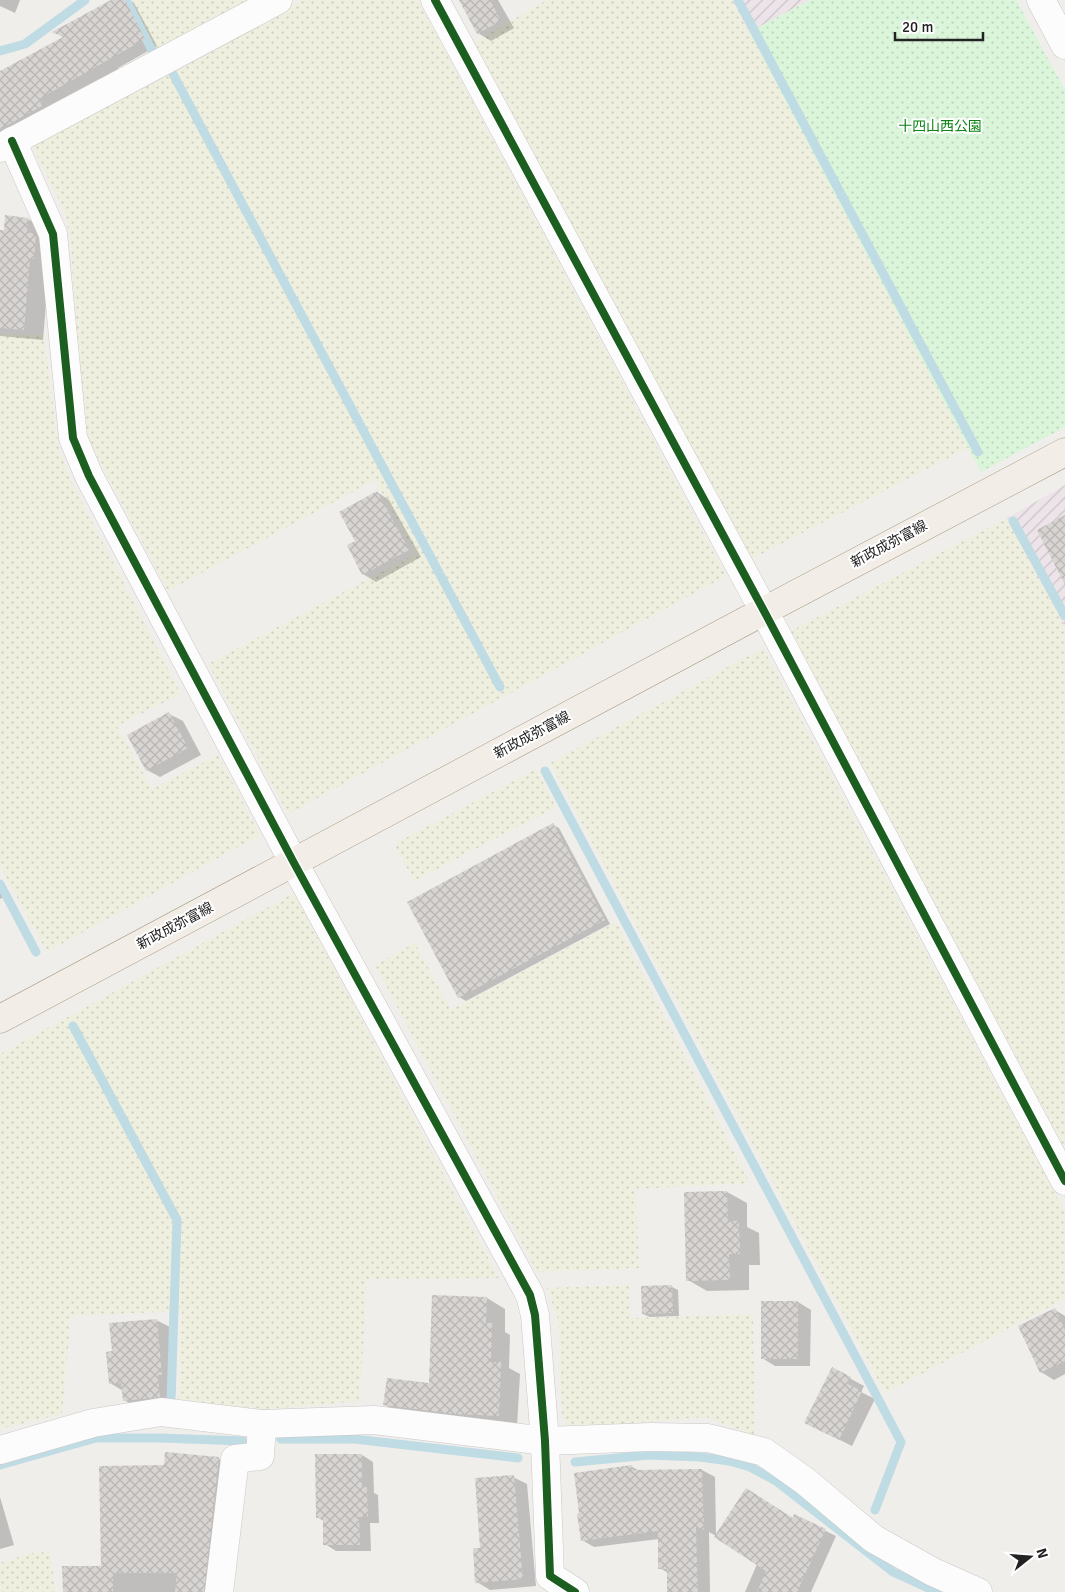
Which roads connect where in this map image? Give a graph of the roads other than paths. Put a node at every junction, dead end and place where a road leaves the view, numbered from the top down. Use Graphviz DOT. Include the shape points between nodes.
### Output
graph roads {
  1 [pos="278,0"];
  2 [pos="435,0"];
  3 [pos="1041,0"];
  4 [pos="1065,45"];
  5 [pos="6,144"];
  6 [pos="1065,452"];
  7 [pos="764,611"];
  8 [pos="294,863"];
  9 [pos="0,1019"];
  10 [pos="1065,1181"];
  11 [pos="262,1424"];
  12 [pos="545,1441"];
  13 [pos="0,1450"];
  14 [pos="219,1592"];
  15 [pos="576,1592"];
  16 [pos="978,1592"];
  1 -- 5 [label="street"];
  2 -- 7 [label="street"];
  3 -- 4 [label="street"];
  5 -- 8 [label="street" via="53,234 74,438 89,476"];
  6 -- 7 [label="main road, 新政成弥富線"];
  7 -- 8 [label="main road, 新政成弥富線"];
  7 -- 10 [label="street"];
  8 -- 9 [label="main road, 新政成弥富線"];
  8 -- 12 [label="street" via="530,1295 535,1314"];
  11 -- 12 [label="street" via="374,1420"];
  11 -- 13 [label="street" via="161,1412 93,1423"];
  11 -- 14 [label="street" via="260,1456 235,1459"];
  12 -- 15 [label="street" via="550,1576"];
  12 -- 16 [label="street" via="708,1438 764,1452 805,1481 874,1539 933,1572"];
}
